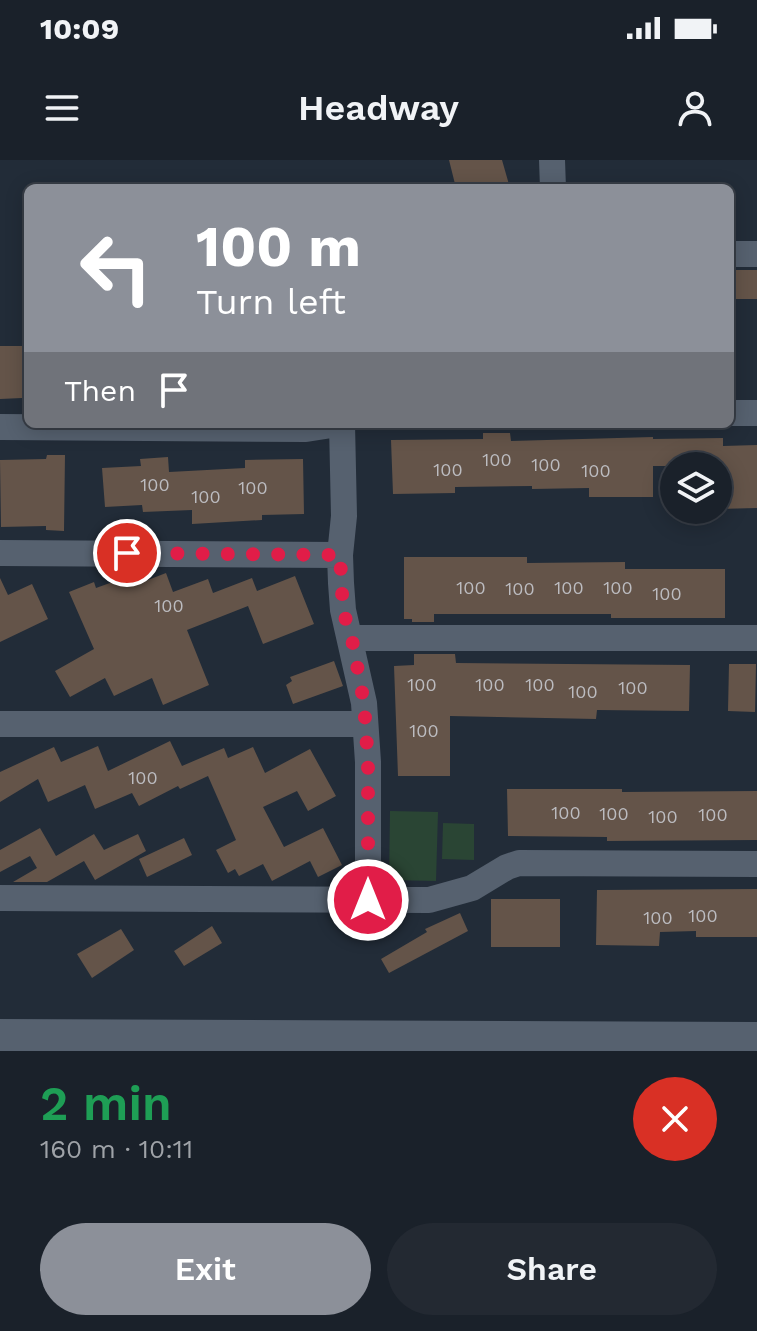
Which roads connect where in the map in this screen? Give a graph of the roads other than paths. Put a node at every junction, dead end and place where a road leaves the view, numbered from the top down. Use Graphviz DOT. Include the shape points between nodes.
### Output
graph roads {
  1 [pos="552,160"];
  2 [pos="553,184"];
  3 [pos="734,254"];
  4 [pos="757,254"];
  5 [pos="734,413"];
  6 [pos="757,413"];
  7 [pos="0,427"];
  8 [pos="24,427"];
  9 [pos="153,428"];
  10 [pos="313,428"];
  11 [pos="340,428"];
  12 [pos="0,553"];
  13 [pos="340,555"];
  14 [pos="351,638"];
  15 [pos="757,638"];
  16 [pos="0,724"];
  17 [pos="365,724"];
  18 [pos="757,864"];
  19 [pos="0,898"];
  20 [pos="368,900"];
  21 [pos="0,1036"];
  22 [pos="757,1039"];
  1 -- 2 [label="street"];
  3 -- 4 [label="street"];
  5 -- 6 [label="street"];
  7 -- 8 [label="street"];
  9 -- 10 [label="street"];
  11 -- 13 [label="street"];
  12 -- 13 [label="street"];
  13 -- 14 [label="street" via="343,610"];
  14 -- 15 [label="street"];
  14 -- 17 [label="street"];
  16 -- 17 [label="street"];
  17 -- 20 [label="street"];
  18 -- 20 [label="street" via="519,863 446,897"];
  19 -- 20 [label="street"];
  21 -- 22 [label="street"];
}
